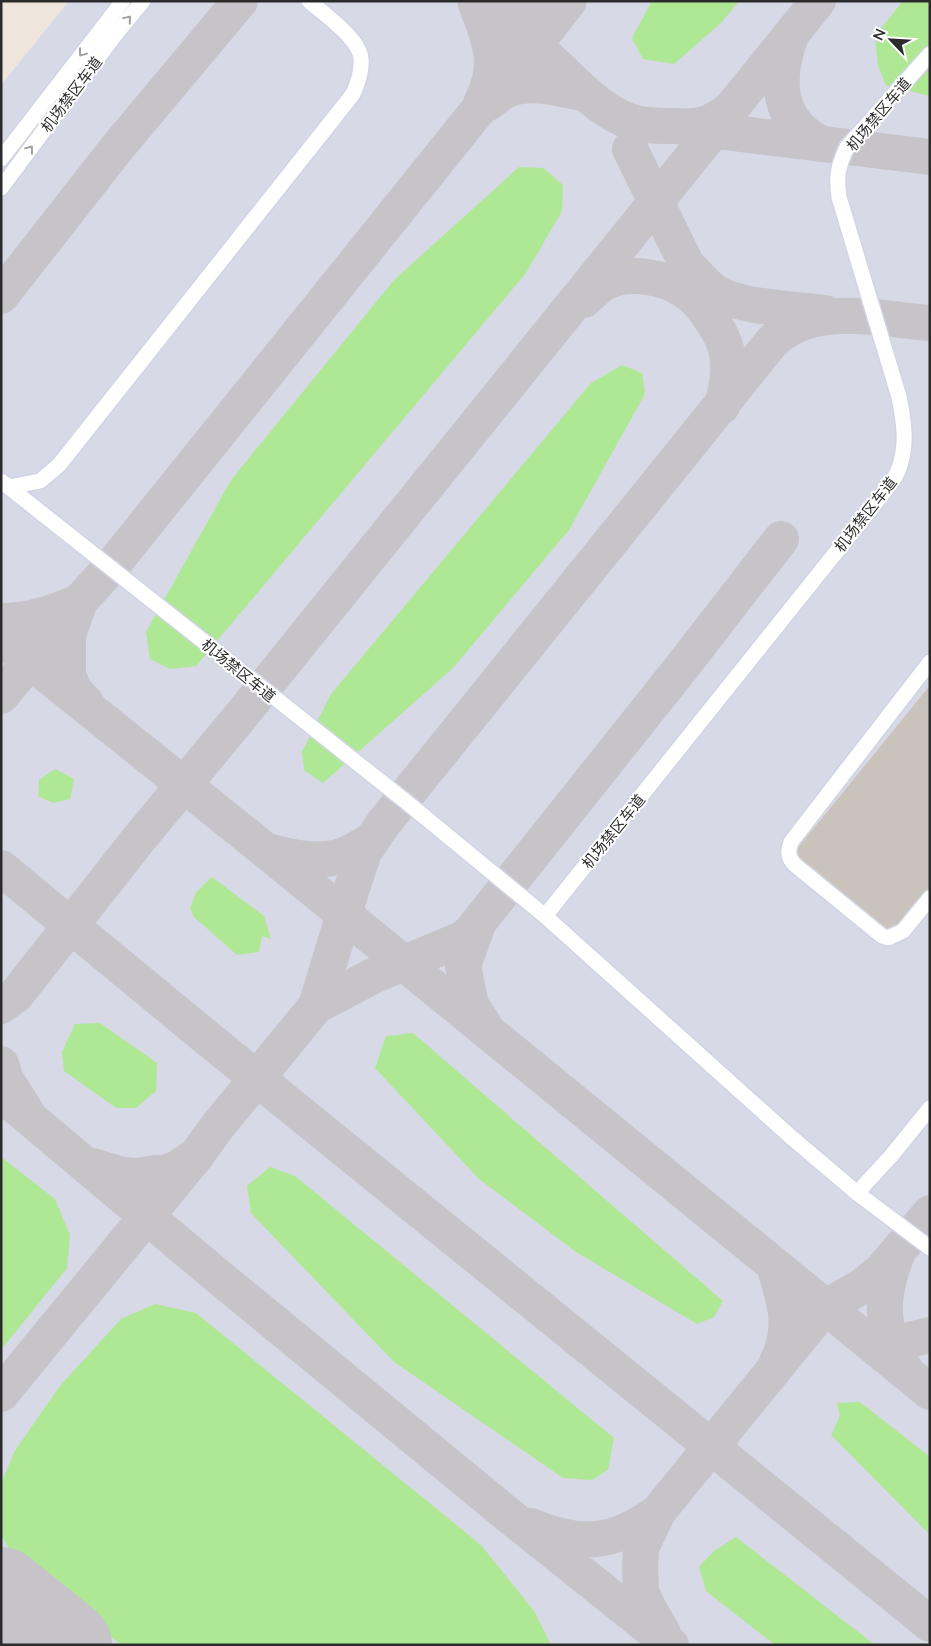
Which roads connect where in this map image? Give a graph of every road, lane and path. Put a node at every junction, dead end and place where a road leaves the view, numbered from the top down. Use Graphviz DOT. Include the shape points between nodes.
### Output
graph roads {
  1 [pos="123,1"];
  2 [pos="144,1"];
  3 [pos="309,1"];
  4 [pos="930,54"];
  5 [pos="1,159"];
  6 [pos="1,188"];
  7 [pos="5,484"];
  8 [pos="930,662"];
  9 [pos="930,898"];
  10 [pos="545,916"];
  11 [pos="930,1108"];
  12 [pos="857,1193"];
  13 [pos="930,1248"];
  1 -- 5 [label="lane, 机场禁区车道, one-way"];
  6 -- 2 [label="lane, 机场禁区车道, one-way"];
  3 -- 7 [label="lane" via="356,44 362,58 353,94 59,465 40,481"];
  4 -- 10 [label="lane, 机场禁区车道" via="847,147 837,179 844,216 899,398 905,428 898,472"];
  7 -- 10 [label="lane, 机场禁区车道"];
  8 -- 9 [label="lane" via="788,850 789,860 882,936 888,938 903,931"];
  10 -- 12 [label="lane, 机场禁区车道"];
  11 -- 12 [label="lane"];
  12 -- 13 [label="lane, 机场禁区车道"];
}
